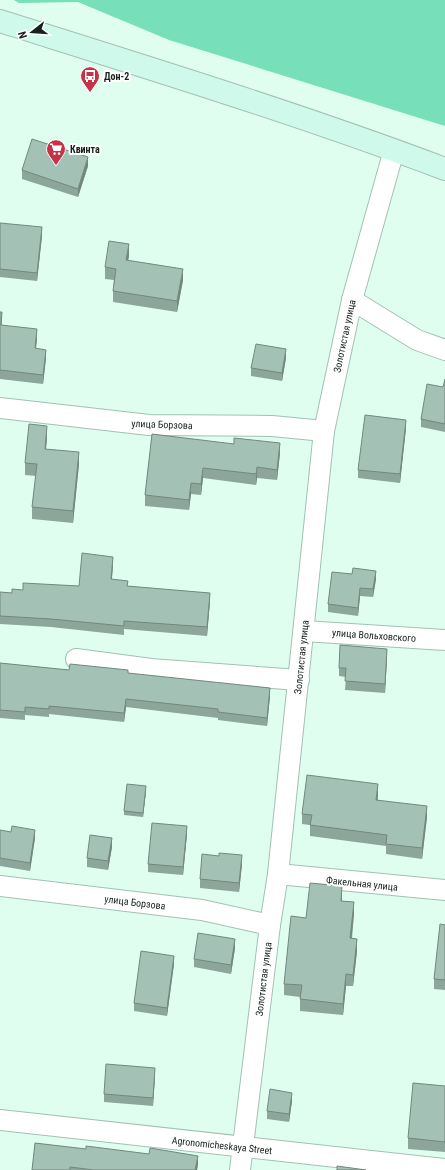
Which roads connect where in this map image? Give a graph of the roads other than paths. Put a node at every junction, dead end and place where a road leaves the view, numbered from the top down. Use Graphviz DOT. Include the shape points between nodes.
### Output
graph roads {
  1 [pos="0,21"];
  2 [pos="394,150"];
  3 [pos="445,169"];
  4 [pos="352,300"];
  5 [pos="445,350"];
  6 [pos="0,408"];
  7 [pos="324,430"];
  8 [pos="304,631"];
  9 [pos="445,640"];
  10 [pos="76,659"];
  11 [pos="299,680"];
  12 [pos="278,874"];
  13 [pos="0,886"];
  14 [pos="445,890"];
  15 [pos="270,924"];
  16 [pos="0,1120"];
  17 [pos="242,1147"];
  18 [pos="445,1169"];
  19 [pos="240,1170"];
  1 -- 2 [label="street"];
  2 -- 3 [label="street"];
  2 -- 4 [label="street, Золотистая улица"];
  4 -- 5 [label="street" via="417,340"];
  4 -- 7 [label="street, Золотистая улица"];
  6 -- 7 [label="street, улица Борзова" via="149,425 272,426"];
  7 -- 8 [label="street, Золотистая улица"];
  8 -- 9 [label="street, улица Вольховского"];
  8 -- 11 [label="street, Золотистая улица"];
  10 -- 11 [label="street" via="151,669"];
  11 -- 12 [label="street, Золотистая улица"];
  12 -- 14 [label="street, Факельная улица"];
  12 -- 15 [label="street, Золотистая улица"];
  13 -- 15 [label="street, улица Борзова" via="202,910"];
  15 -- 17 [label="street, Золотистая улица"];
  16 -- 17 [label="street, Agronomicheskaya Street"];
  17 -- 18 [label="street, Agronomicheskaya Street"];
  17 -- 19 [label="street, Золотистая улица"];
}
